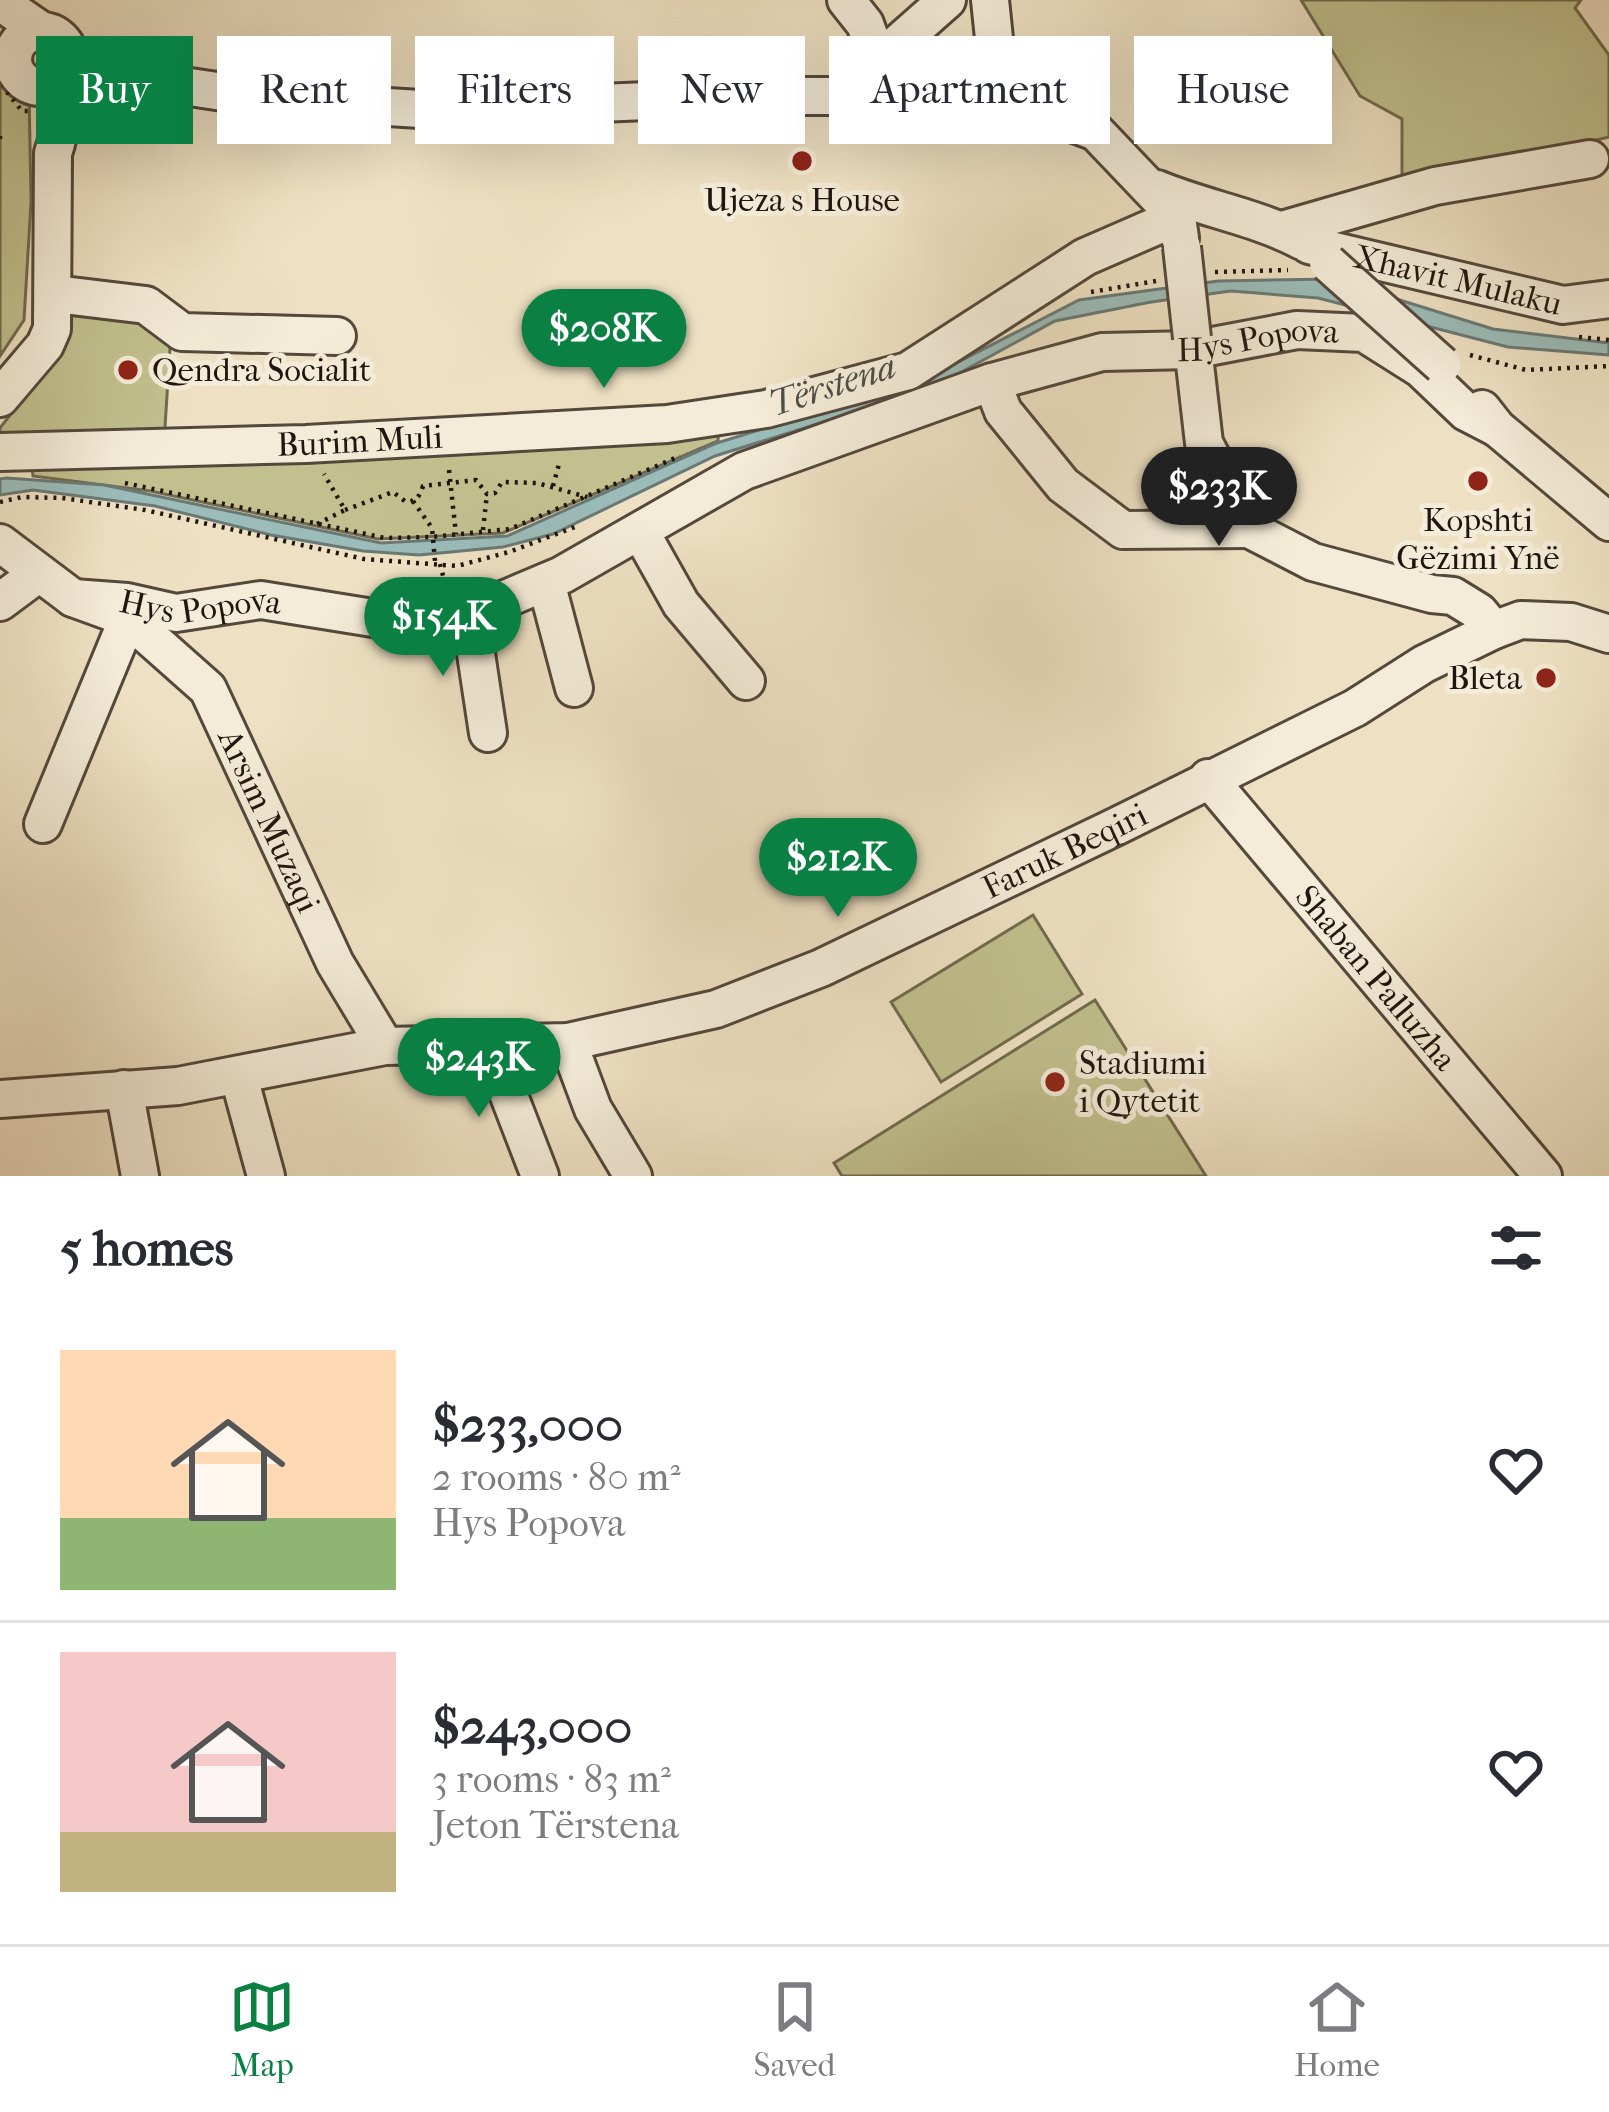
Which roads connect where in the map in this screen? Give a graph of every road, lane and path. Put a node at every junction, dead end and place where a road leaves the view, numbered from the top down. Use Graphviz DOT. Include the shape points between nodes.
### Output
graph roads {
  1 [pos="846,0"];
  2 [pos="946,0"];
  3 [pos="990,0"];
  4 [pos="0,2"];
  5 [pos="869,36"];
  6 [pos="906,36"];
  7 [pos="994,36"];
  8 [pos="31,61"];
  9 [pos="829,96"];
  10 [pos="0,136"];
  11 [pos="1107,144"];
  12 [pos="0,145"];
  13 [pos="1590,159"];
  14 [pos="1142,183"];
  15 [pos="1179,232"];
  16 [pos="1306,246"];
  17 [pos="55,294"];
  18 [pos="1609,299"];
  19 [pos="337,336"];
  20 [pos="1192,344"];
  21 [pos="992,382"];
  22 [pos="0,398"];
  23 [pos="1497,428"];
  24 [pos="306,444"];
  25 [pos="0,452"];
  26 [pos="451,480"];
  27 [pos="487,494"];
  28 [pos="587,497"];
  29 [pos="413,501"];
  30 [pos="346,510"];
  31 [pos="1609,522"];
  32 [pos="313,526"];
  33 [pos="1249,529"];
  34 [pos="640,531"];
  35 [pos="482,532"];
  36 [pos="457,534"];
  37 [pos="0,543"];
  38 [pos="435,561"];
  39 [pos="39,573"];
  40 [pos="546,582"];
  41 [pos="1432,594"];
  42 [pos="73,598"];
  43 [pos="0,602"];
  44 [pos="470,614"];
  45 [pos="128,618"];
  46 [pos="1494,630"];
  47 [pos="1609,634"];
  48 [pos="1450,650"];
  49 [pos="746,681"];
  50 [pos="574,688"];
  51 [pos="488,733"];
  52 [pos="1208,778"];
  53 [pos="43,824"];
  54 [pos="568,1042"];
  55 [pos="385,1046"];
  56 [pos="503,1046"];
  57 [pos="239,1077"];
  58 [pos="124,1089"];
  59 [pos="0,1100"];
  60 [pos="1523,1170"];
  61 [pos="140,1176"];
  62 [pos="266,1176"];
  63 [pos="540,1176"];
  64 [pos="633,1176"];
  1 -- 5 [label="street"];
  2 -- 6 [label="street"];
  3 -- 7 [label="street"];
  4 -- 8 [label="street"];
  8 -- 9 [label="street" via="105,83 124,77 276,100 436,110"];
  8 -- 17 [label="street" via="61,108 52,153"];
  10 -- 12 [label="path"];
  11 -- 14 [label="street"];
  13 -- 16 [label="street" via="1435,186"];
  14 -- 15 [label="street"];
  14 -- 16 [label="street, Xhavit Mulaku"];
  15 -- 20 [label="street, bridge"];
  15 -- 24 [label="street, Burim Muli" via="1084,257 908,371 766,409 667,424"];
  16 -- 18 [label="street, Xhavit Mulaku" via="1563,305"];
  16 -- 23 [label="street, bridge" via="1442,365"];
  17 -- 19 [label="street" via="146,304 182,332"];
  17 -- 22 [label="street" via="45,346"];
  20 -- 21 [label="street, Hys Popova" via="1102,352"];
  20 -- 23 [label="street, Hys Popova" via="1297,330 1364,333"];
  20 -- 33 [label="street" via="1204,443"];
  21 -- 33 [label="street" via="1003,411 1063,485 1123,530"];
  21 -- 34 [label="street, Hys Popova" via="744,471"];
  23 -- 31 [label="street"];
  24 -- 25 [label="street, Burim Muli"];
  24 -- 30 [label="path"];
  26 -- 27 [label="path" via="476,480"];
  26 -- 29 [label="path" via="423,486"];
  26 -- 36 [label="path"];
  27 -- 28 [label="path" via="502,482 537,483"];
  27 -- 35 [label="path"];
  29 -- 30 [label="path" via="394,492"];
  29 -- 38 [label="path" via="435,536"];
  30 -- 32 [label="path"];
  33 -- 41 [label="street" via="1313,562"];
  34 -- 40 [label="street, Hys Popova"];
  34 -- 49 [label="street" via="681,604"];
  37 -- 39 [label="street, Arsim Muzaqi"];
  39 -- 42 [label="street, Arsim Muzaqi"];
  39 -- 43 [label="street"];
  40 -- 44 [label="street, Hys Popova"];
  40 -- 50 [label="street"];
  41 -- 46 [label="street" via="1469,604"];
  41 -- 48 [label="street" via="1452,614"];
  42 -- 44 [label="street, Hys Popova" via="176,613 260,600 379,619"];
  42 -- 45 [label="street, Arsim Muzaqi"];
  44 -- 51 [label="street"];
  45 -- 53 [label="street"];
  45 -- 55 [label="street, Arsim Muzaqi" via="208,689 335,963"];
  46 -- 47 [label="street, Faruk Beqiri" via="1521,620"];
  46 -- 48 [label="street, Faruk Beqiri"];
  48 -- 52 [label="street, Faruk Beqiri" via="1355,708"];
  52 -- 54 [label="street, Faruk Beqiri" via="821,968 716,1009"];
  52 -- 60 [label="street, Shaban Palluzha"];
  54 -- 56 [label="street, Faruk Beqiri"];
  54 -- 64 [label="street" via="593,1109"];
  55 -- 56 [label="street, Faruk Beqiri"];
  55 -- 57 [label="street, Faruk Beqiri"];
  56 -- 63 [label="street" via="506,1088"];
  57 -- 58 [label="street, Faruk Beqiri"];
  57 -- 62 [label="street"];
  58 -- 59 [label="street, Faruk Beqiri"];
  58 -- 61 [label="street"];
}
